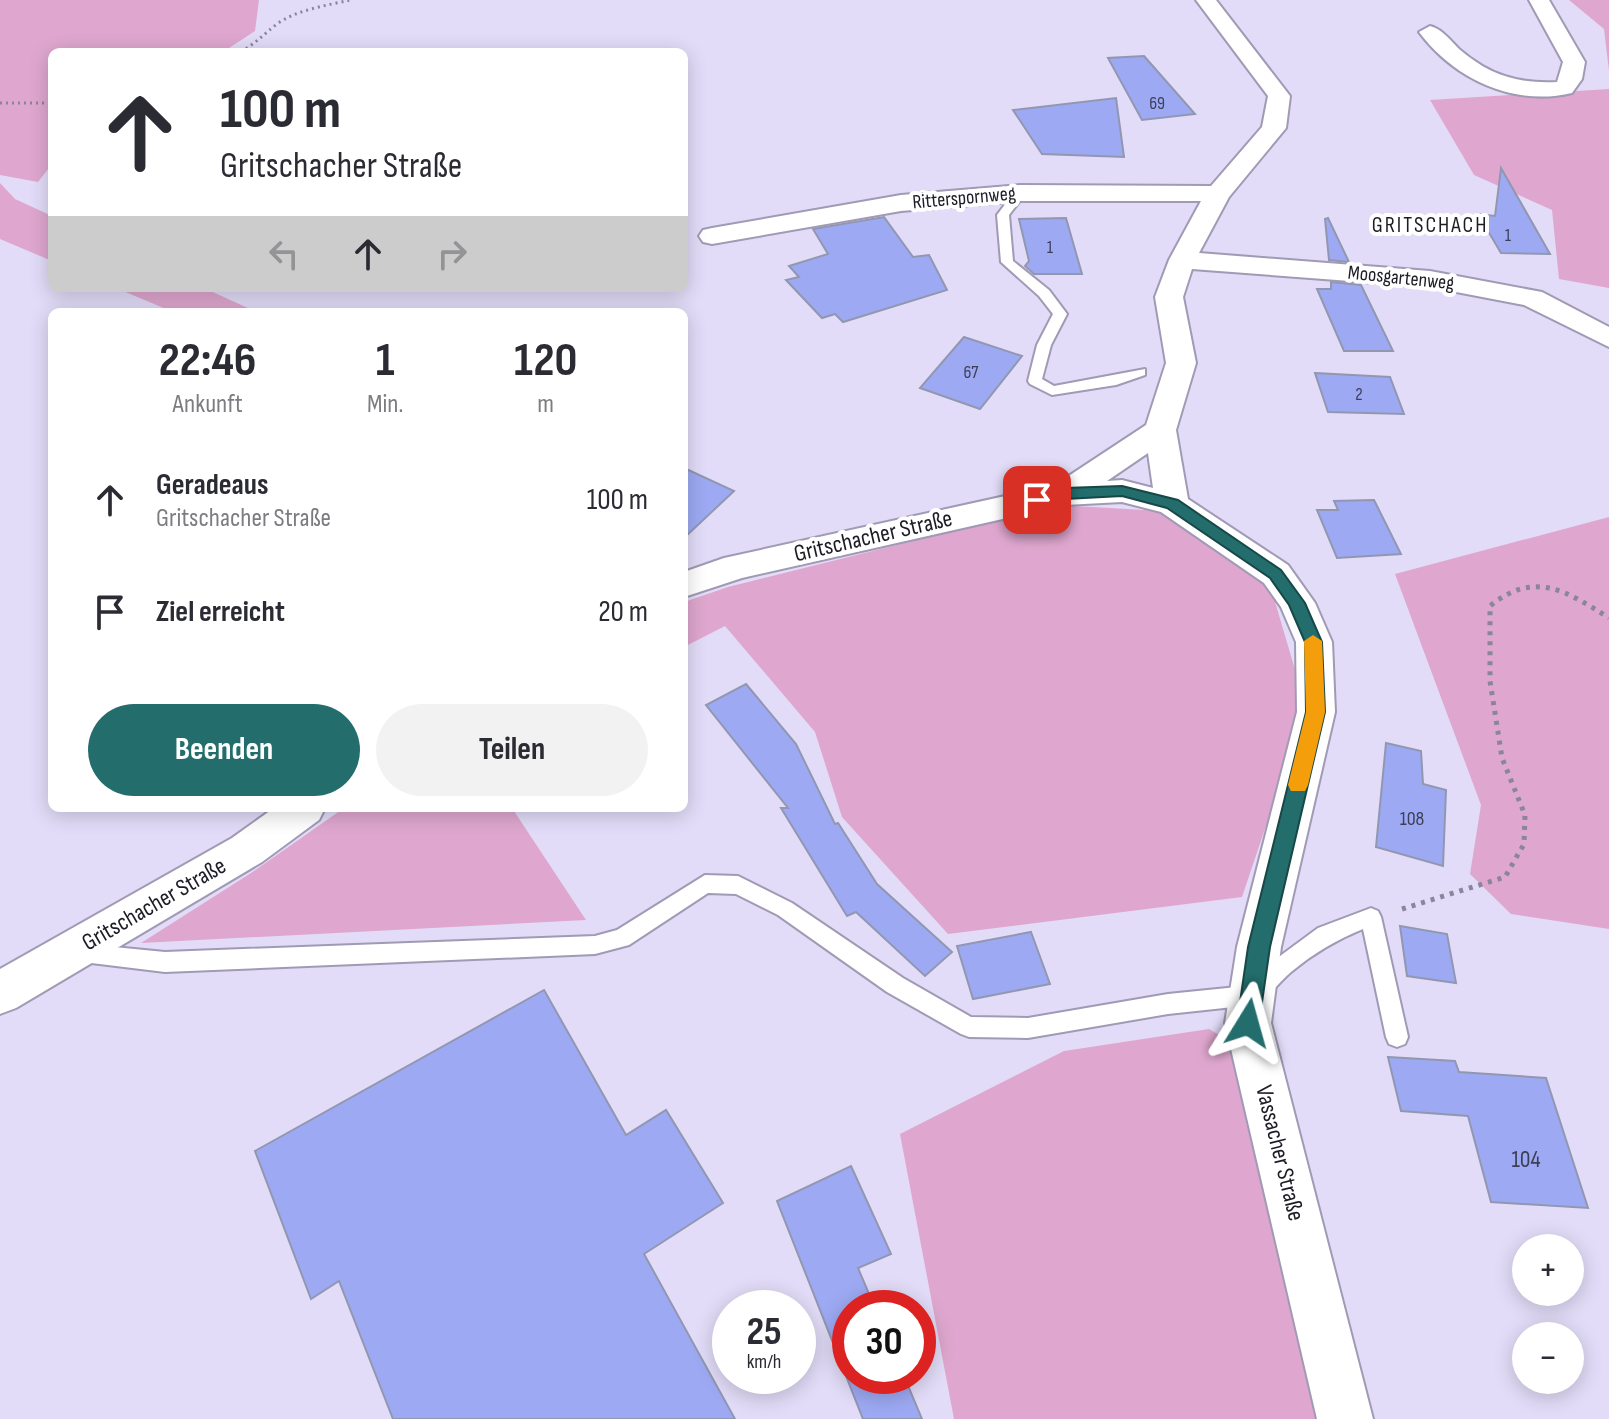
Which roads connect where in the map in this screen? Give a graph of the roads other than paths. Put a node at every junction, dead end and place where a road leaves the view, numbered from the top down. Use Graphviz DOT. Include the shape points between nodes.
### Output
graph roads {
  1 [pos="1206,0"];
  2 [pos="1539,0"];
  3 [pos="1430,32"];
  4 [pos="1020,193"];
  5 [pos="1218,194"];
  6 [pos="712,236"];
  7 [pos="1182,260"];
  8 [pos="1609,338"];
  9 [pos="1140,372"];
  10 [pos="1160,430"];
  11 [pos="1065,494"];
  12 [pos="1172,504"];
  13 [pos="688,584"];
  14 [pos="299,812"];
  15 [pos="72,951"];
  16 [pos="0,993"];
  17 [pos="1252,995"];
  18 [pos="1397,1037"];
  19 [pos="1345,1419"];
  1 -- 5 [label="street" via="1279,96 1274,128"];
  2 -- 3 [label="street" via="1574,62 1564,88 1500,84 1463,67"];
  4 -- 5 [label="street, Ritterspornweg"];
  4 -- 6 [label="street, Ritterspornweg" via="901,203"];
  4 -- 9 [label="lane" via="1003,215 1007,262 1060,314 1044,345 1035,381 1052,391"];
  5 -- 7 [label="street"];
  7 -- 8 [label="street, Moosgartenweg" via="1430,279 1532,298"];
  7 -- 10 [label="street" via="1169,297 1181,363"];
  10 -- 11 [label="street, Gritschacher Straße"];
  10 -- 12 [label="street"];
  11 -- 12 [label="street, Gritschacher Straße" via="1122,491"];
  11 -- 13 [label="street, Gritschacher Straße" via="751,564"];
  12 -- 17 [label="street, Vassacher Straße" via="1276,574 1297,603 1314,642 1316,712"];
  14 -- 15 [label="street, Gritschacher Straße" via="247,850"];
  15 -- 16 [label="street, Gritschacher Straße"];
  15 -- 17 [label="lane" via="165,962 595,945 622,938 705,884 738,885 785,909 895,985 969,1027 1028,1028"];
  17 -- 18 [label="lane" via="1325,935 1371,917"];
  17 -- 19 [label="street, Vassacher Straße" via="1248,1023"];
}
